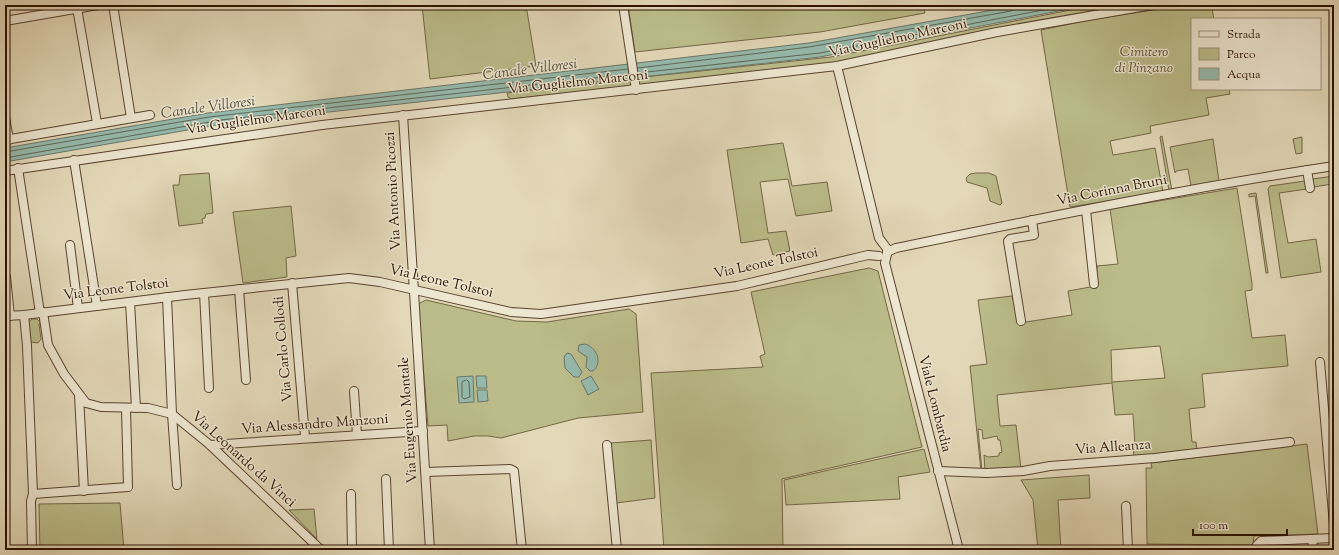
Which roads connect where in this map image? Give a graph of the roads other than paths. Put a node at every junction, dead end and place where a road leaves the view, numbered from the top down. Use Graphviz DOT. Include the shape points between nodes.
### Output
graph roads {
  1 [pos="98,5"];
  2 [pos="113,5"];
  3 [pos="623,5"];
  4 [pos="1152,5"];
  5 [pos="77,8"];
  6 [pos="5,21"];
  7 [pos="837,66"];
  8 [pos="635,86"];
  9 [pos="150,115"];
  10 [pos="403,116"];
  11 [pos="5,117"];
  12 [pos="131,118"];
  13 [pos="97,123"];
  14 [pos="7,140"];
  15 [pos="74,160"];
  16 [pos="1334,166"];
  17 [pos="18,168"];
  18 [pos="1307,170"];
  19 [pos="5,171"];
  20 [pos="1310,188"];
  21 [pos="1086,210"];
  22 [pos="1032,220"];
  23 [pos="70,245"];
  24 [pos="882,253"];
  25 [pos="6,278"];
  26 [pos="292,283"];
  27 [pos="1094,284"];
  28 [pos="239,289"];
  29 [pos="413,289"];
  30 [pos="204,293"];
  31 [pos="167,297"];
  32 [pos="130,302"];
  33 [pos="96,306"];
  34 [pos="78,308"];
  35 [pos="41,313"];
  36 [pos="24,315"];
  37 [pos="7,316"];
  38 [pos="1020,321"];
  39 [pos="1320,362"];
  40 [pos="246,380"];
  41 [pos="209,388"];
  42 [pos="354,391"];
  43 [pos="83,406"];
  44 [pos="126,408"];
  45 [pos="136,408"];
  46 [pos="172,414"];
  47 [pos="423,431"];
  48 [pos="357,434"];
  49 [pos="305,437"];
  50 [pos="1290,442"];
  51 [pos="210,445"];
  52 [pos="607,445"];
  53 [pos="938,471"];
  54 [pos="426,472"];
  55 [pos="386,479"];
  56 [pos="177,484"];
  57 [pos="84,491"];
  58 [pos="33,494"];
  59 [pos="351,494"];
  60 [pos="1126,506"];
  61 [pos="1334,525"];
  62 [pos="1334,538"];
  63 [pos="1312,539"];
  64 [pos="313,546"];
  65 [pos="1258,546"];
  66 [pos="32,550"];
  67 [pos="321,550"];
  68 [pos="352,550"];
  69 [pos="389,550"];
  70 [pos="430,550"];
  71 [pos="522,550"];
  72 [pos="617,550"];
  73 [pos="959,550"];
  74 [pos="1128,550"];
  75 [pos="1312,550"];
  1 -- 5 [label="street"];
  2 -- 12 [label="street"];
  3 -- 8 [label="street"];
  4 -- 7 [label="street, Via Guglielmo Marconi" via="997,32"];
  5 -- 6 [label="street"];
  5 -- 13 [label="street"];
  7 -- 8 [label="street, Via Guglielmo Marconi"];
  7 -- 24 [label="street, Viale Lombardia"];
  8 -- 10 [label="street, Via Guglielmo Marconi"];
  9 -- 12 [label="street"];
  10 -- 15 [label="street, Via Guglielmo Marconi" via="322,124"];
  10 -- 29 [label="street, Via Antonio Picozzi"];
  11 -- 14 [label="street"];
  12 -- 13 [label="street"];
  13 -- 14 [label="street"];
  15 -- 17 [label="street, Via Guglielmo Marconi"];
  15 -- 33 [label="street"];
  16 -- 18 [label="street, Via Corinna Bruni"];
  17 -- 19 [label="street, Via Guglielmo Marconi"];
  17 -- 35 [label="street"];
  18 -- 20 [label="street"];
  18 -- 21 [label="street, Via Corinna Bruni"];
  21 -- 22 [label="street, Via Corinna Bruni"];
  21 -- 27 [label="street"];
  22 -- 24 [label="street, Via Corinna Bruni"];
  22 -- 38 [label="street" via="1034,235 1008,241"];
  23 -- 34 [label="street"];
  24 -- 29 [label="street, Via Leone Tolstoi" via="737,286 541,314 511,312"];
  24 -- 53 [label="street, Viale Lombardia"];
  25 -- 37 [label="street"];
  26 -- 28 [label="street, Via Leone Tolstoi"];
  26 -- 29 [label="street, Via Leone Tolstoi" via="349,278"];
  26 -- 49 [label="street, Via Carlo Collodi"];
  28 -- 30 [label="street, Via Leone Tolstoi"];
  28 -- 40 [label="street"];
  29 -- 47 [label="street, Via Eugenio Montale"];
  30 -- 31 [label="street, Via Leone Tolstoi"];
  30 -- 41 [label="street"];
  31 -- 32 [label="street, Via Leone Tolstoi"];
  31 -- 46 [label="street"];
  32 -- 33 [label="street, Via Leone Tolstoi"];
  32 -- 45 [label="street"];
  33 -- 34 [label="street, Via Leone Tolstoi"];
  34 -- 35 [label="street, Via Leone Tolstoi"];
  35 -- 36 [label="street, Via Leone Tolstoi"];
  35 -- 43 [label="street" via="48,345 79,395"];
  36 -- 37 [label="street, Via Leone Tolstoi"];
  36 -- 58 [label="street"];
  39 -- 61 [label="street"];
  42 -- 48 [label="street"];
  43 -- 44 [label="street, Via Leonardo da Vinci"];
  43 -- 57 [label="street"];
  44 -- 45 [label="street, Via Leonardo da Vinci"];
  44 -- 57 [label="street" via="128,487"];
  45 -- 46 [label="street, Via Leonardo da Vinci" via="156,409"];
  46 -- 51 [label="street, Via Leonardo da Vinci"];
  46 -- 56 [label="street"];
  47 -- 48 [label="street, Via Alessandro Manzoni"];
  47 -- 54 [label="street, Via Eugenio Montale"];
  48 -- 49 [label="street, Via Alessandro Manzoni"];
  49 -- 51 [label="street, Via Alessandro Manzoni"];
  50 -- 53 [label="street, Via Alleanza" via="1154,458 1050,466 1023,471"];
  51 -- 64 [label="street, Via Leonardo da Vinci"];
  52 -- 72 [label="street"];
  53 -- 73 [label="street, Viale Lombardia"];
  54 -- 70 [label="street, Via Eugenio Montale"];
  54 -- 71 [label="street" via="510,469 514,471"];
  55 -- 69 [label="street"];
  57 -- 58 [label="street"];
  58 -- 66 [label="street"];
  59 -- 68 [label="street"];
  60 -- 74 [label="street"];
  62 -- 63 [label="street"];
  63 -- 65 [label="street"];
  63 -- 75 [label="street"];
  64 -- 67 [label="street, Via Leonardo da Vinci"];
}
